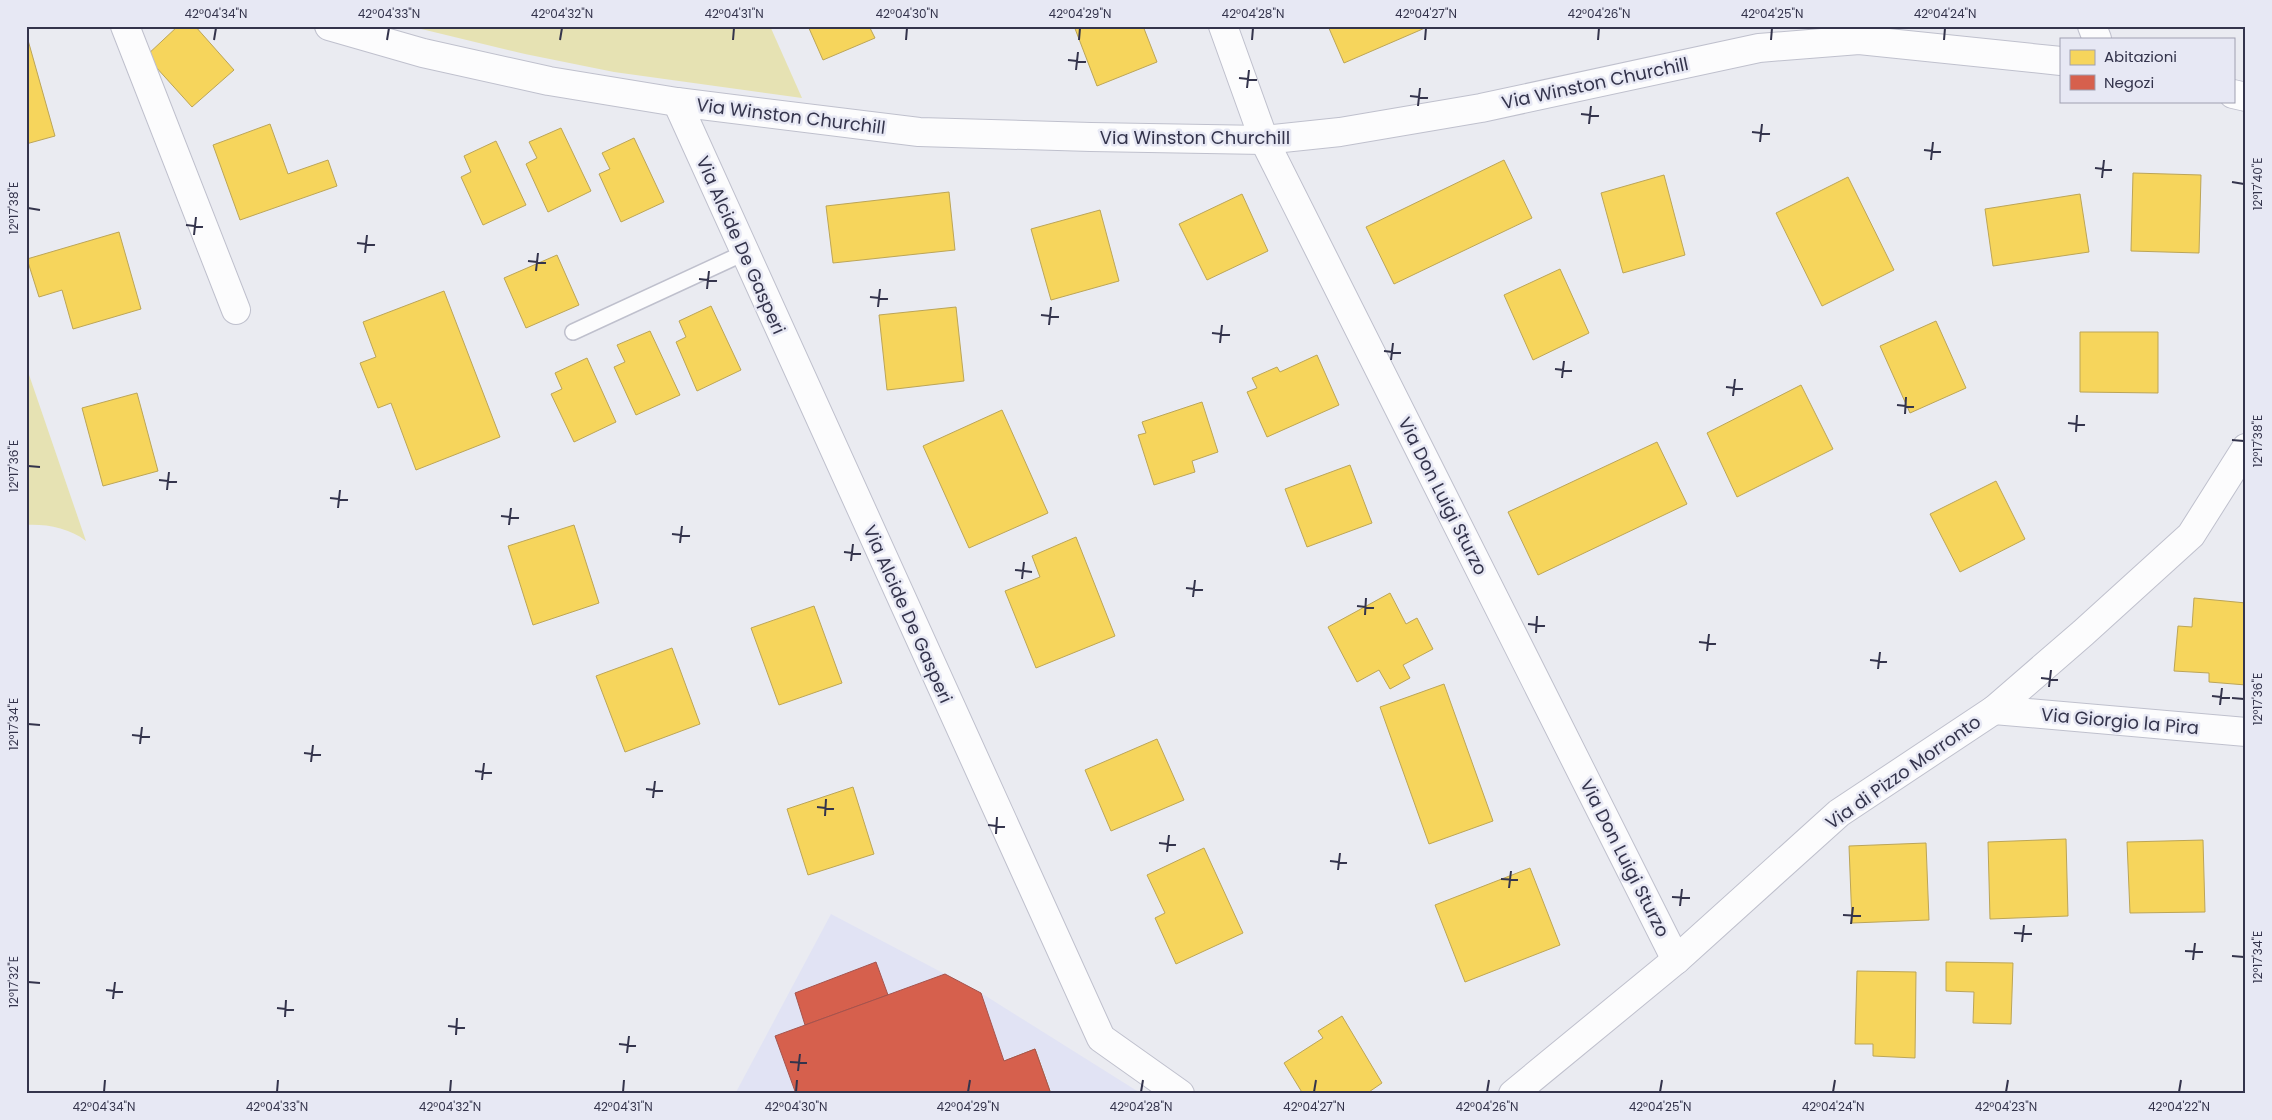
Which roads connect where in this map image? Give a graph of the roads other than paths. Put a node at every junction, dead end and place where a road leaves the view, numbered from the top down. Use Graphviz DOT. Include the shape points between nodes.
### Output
graph roads {
  1 [pos="125,26"];
  2 [pos="330,26"];
  3 [pos="1223,26"];
  4 [pos="2092,26"];
  5 [pos="2097,38"];
  6 [pos="2060,61"];
  7 [pos="677,102"];
  8 [pos="1264,140"];
  9 [pos="744,253"];
  10 [pos="236,310"];
  11 [pos="573,332"];
  12 [pos="2246,448"];
  13 [pos="1994,710"];
  14 [pos="2246,732"];
  15 [pos="1676,960"];
  16 [pos="1180,1094"];
  17 [pos="1512,1094"];
  1 -- 10 [label="street"];
  2 -- 7 [label="street, Via Winston Churchill" via="423,53 549,81"];
  3 -- 8 [label="street, Via Don Luigi Sturzo"];
  4 -- 5 [label="street"];
  6 -- 8 [label="street, Via Winston Churchill" via="1859,40 1759,48 1481,108 1340,132"];
  7 -- 8 [label="street, Via Winston Churchill" via="920,132"];
  7 -- 9 [label="street, Via Alcide De Gasperi"];
  8 -- 15 [label="street, Via Don Luigi Sturzo"];
  9 -- 11 [label="lane"];
  9 -- 16 [label="street, Via Alcide De Gasperi" via="1101,1038"];
  12 -- 13 [label="street, Via di Pizzo Morronto" via="2191,534"];
  13 -- 14 [label="street, Via Giorgio la Pira"];
  13 -- 15 [label="street, Via di Pizzo Morronto" via="1839,812"];
  15 -- 17 [label="street, Via di Pizzo Morronto"];
}
